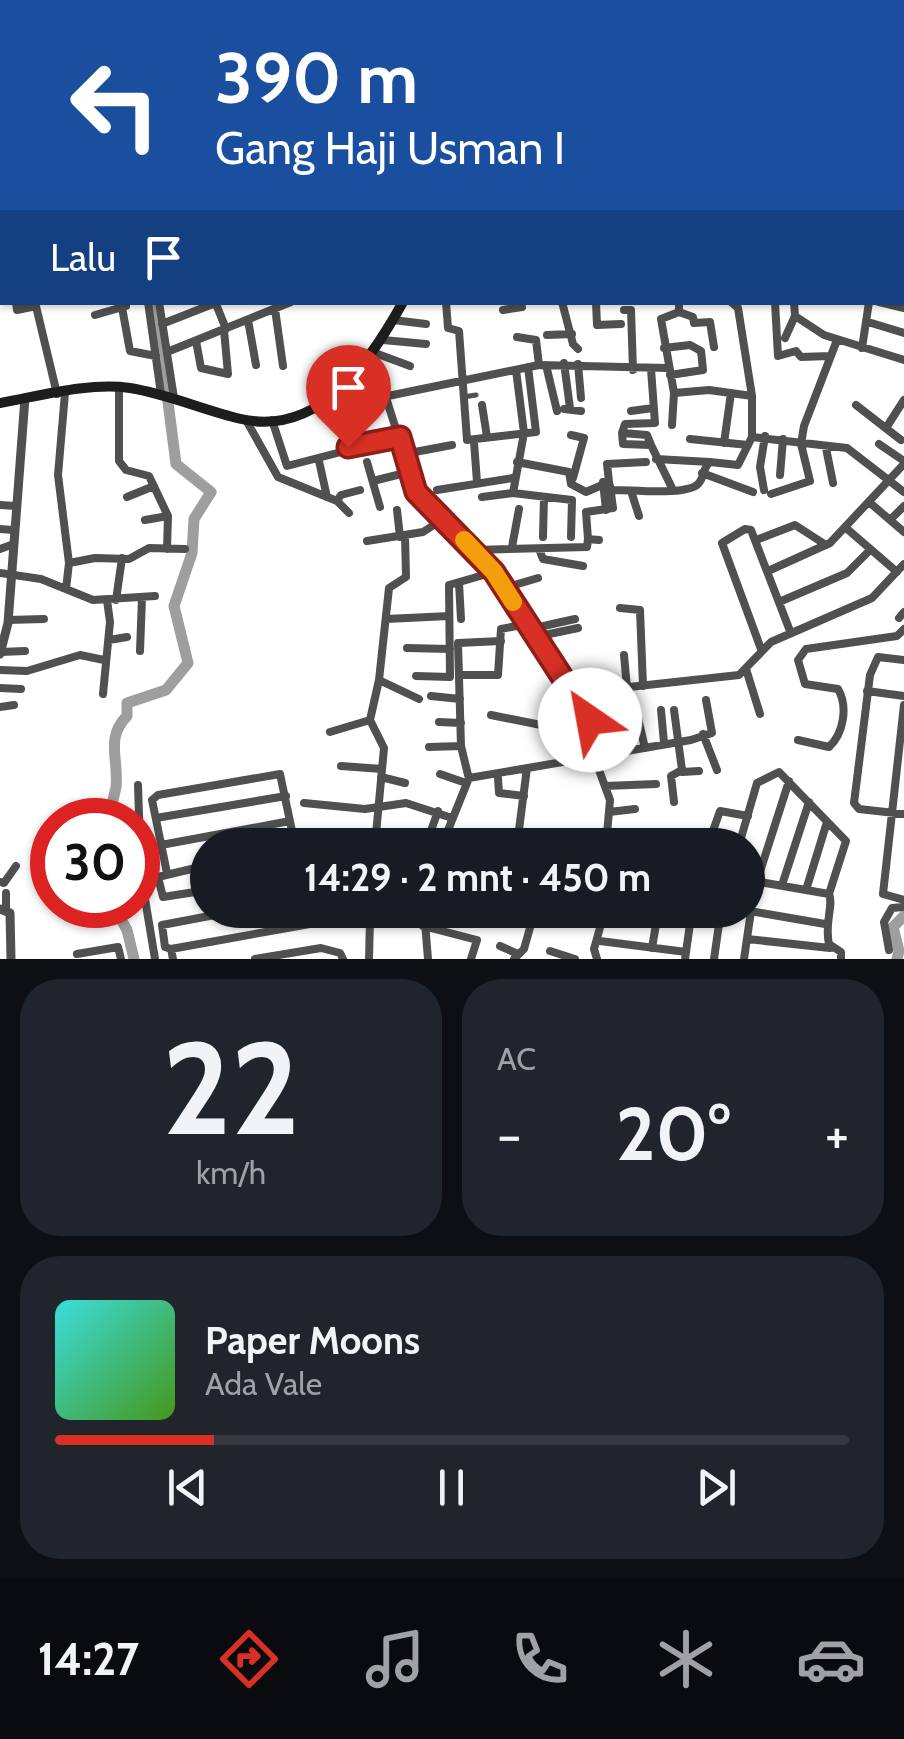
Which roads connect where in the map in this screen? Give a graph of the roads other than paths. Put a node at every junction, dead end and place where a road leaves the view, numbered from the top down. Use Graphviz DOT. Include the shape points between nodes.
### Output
graph roads {
  1 [pos="36,305"];
  2 [pos="123,305"];
  3 [pos="148,305"];
  4 [pos="159,305"];
  5 [pos="187,305"];
  6 [pos="211,305"];
  7 [pos="218,305"];
  8 [pos="284,305"];
  9 [pos="400,305"];
  10 [pos="446,305"];
  11 [pos="563,305"];
  12 [pos="596,305"];
  13 [pos="734,305"];
  14 [pos="775,305"];
  15 [pos="794,305"];
  16 [pos="869,305"];
  17 [pos="522,307"];
  18 [pos="679,307"];
  19 [pos="275,309"];
  20 [pos="632,309"];
  21 [pos="504,310"];
  22 [pos="188,313"];
  23 [pos="94,316"];
  24 [pos="796,316"];
  25 [pos="248,320"];
  26 [pos="392,320"];
  27 [pos="868,322"];
  28 [pos="162,324"];
  29 [pos="426,324"];
  30 [pos="620,324"];
  31 [pos="225,329"];
  32 [pos="904,333"];
  33 [pos="547,334"];
  34 [pos="572,334"];
  35 [pos="517,337"];
  36 [pos="784,338"];
  37 [pos="383,340"];
  38 [pos="837,340"];
  39 [pos="196,341"];
  40 [pos="426,344"];
  41 [pos="664,348"];
  42 [pos="714,348"];
  43 [pos="862,348"];
  44 [pos="578,349"];
  45 [pos="167,352"];
  46 [pos="374,355"];
  47 [pos="156,356"];
  48 [pos="830,356"];
  49 [pos="904,360"];
  50 [pos="564,364"];
  51 [pos="578,364"];
  52 [pos="256,365"];
  53 [pos="542,365"];
  54 [pos="282,366"];
  55 [pos="410,366"];
  56 [pos="528,367"];
  57 [pos="516,370"];
  58 [pos="633,370"];
  59 [pos="651,370"];
  60 [pos="668,372"];
  61 [pos="462,378"];
  62 [pos="118,387"];
  63 [pos="61,393"];
  64 [pos="674,393"];
  65 [pos="730,393"];
  66 [pos="476,395"];
  67 [pos="168,396"];
  68 [pos="388,396"];
  69 [pos="752,396"];
  70 [pos="463,397"];
  71 [pos="24,398"];
  72 [pos="581,398"];
  73 [pos="904,400"];
  74 [pos="0,402"];
  75 [pos="482,404"];
  76 [pos="856,405"];
  77 [pos="653,408"];
  78 [pos="564,410"];
  79 [pos="581,411"];
  80 [pos="631,411"];
  81 [pos="246,420"];
  82 [pos="272,420"];
  83 [pos="672,425"];
  84 [pos="886,428"];
  85 [pos="524,433"];
  86 [pos="571,435"];
  87 [pos="765,436"];
  88 [pos="400,437"];
  89 [pos="488,437"];
  90 [pos="690,439"];
  91 [pos="784,439"];
  92 [pos="903,439"];
  93 [pos="470,441"];
  94 [pos="750,441"];
  95 [pos="724,443"];
  96 [pos="801,444"];
  97 [pos="879,444"];
  98 [pos="452,446"];
  99 [pos="826,448"];
  100 [pos="404,454"];
  101 [pos="656,459"];
  102 [pos="319,461"];
  103 [pos="368,462"];
  104 [pos="516,462"];
  105 [pos="646,462"];
  106 [pos="710,462"];
  107 [pos="904,462"];
  108 [pos="409,472"];
  109 [pos="702,473"];
  110 [pos="780,474"];
  111 [pos="513,478"];
  112 [pos="573,478"];
  113 [pos="628,478"];
  114 [pos="889,479"];
  115 [pos="373,481"];
  116 [pos="477,482"];
  117 [pos="833,482"];
  118 [pos="608,484"];
  119 [pos="699,484"];
  120 [pos="154,486"];
  121 [pos="672,488"];
  122 [pos="360,490"];
  123 [pos="437,490"];
  124 [pos="630,491"];
  125 [pos="710,492"];
  126 [pos="752,492"];
  127 [pos="904,492"];
  128 [pos="513,494"];
  129 [pos="127,497"];
  130 [pos="327,497"];
  131 [pos="482,497"];
  132 [pos="544,497"];
  133 [pos="337,501"];
  134 [pos="869,502"];
  135 [pos="0,505"];
  136 [pos="16,506"];
  137 [pos="904,506"];
  138 [pos="380,507"];
  139 [pos="518,508"];
  140 [pos="397,510"];
  141 [pos="349,512"];
  142 [pos="168,516"];
  143 [pos="640,516"];
  144 [pos="442,519"];
  145 [pos="145,520"];
  146 [pos="890,520"];
  147 [pos="846,528"];
  148 [pos="0,529"];
  149 [pos="14,530"];
  150 [pos="904,532"];
  151 [pos="402,536"];
  152 [pos="543,536"];
  153 [pos="571,537"];
  154 [pos="588,539"];
  155 [pos="599,540"];
  156 [pos="756,540"];
  157 [pos="366,542"];
  158 [pos="12,544"];
  159 [pos="826,545"];
  160 [pos="512,547"];
  161 [pos="538,548"];
  162 [pos="0,549"];
  163 [pos="166,549"];
  164 [pos="185,549"];
  165 [pos="474,550"];
  166 [pos="870,550"];
  167 [pos="122,558"];
  168 [pos="70,563"];
  169 [pos="904,564"];
  170 [pos="583,566"];
  171 [pos="768,571"];
  172 [pos="494,572"];
  173 [pos="897,572"];
  174 [pos="4,573"];
  175 [pos="538,578"];
  176 [pos="459,583"];
  177 [pos="504,588"];
  178 [pos="66,589"];
  179 [pos="155,596"];
  180 [pos="142,598"];
  181 [pos="112,600"];
  182 [pos="778,602"];
  183 [pos="620,608"];
  184 [pos="449,616"];
  185 [pos="386,619"];
  186 [pos="461,619"];
  187 [pos="8,620"];
  188 [pos="44,620"];
  189 [pos="576,623"];
  190 [pos="904,629"];
  191 [pos="531,630"];
  192 [pos="790,632"];
  193 [pos="2,633"];
  194 [pos="127,637"];
  195 [pos="109,640"];
  196 [pos="501,641"];
  197 [pos="407,648"];
  198 [pos="450,649"];
  199 [pos="761,649"];
  200 [pos="140,651"];
  201 [pos="25,652"];
  202 [pos="0,653"];
  203 [pos="624,655"];
  204 [pos="104,660"];
  205 [pos="904,660"];
  206 [pos="0,670"];
  207 [pos="746,670"];
  208 [pos="461,675"];
  209 [pos="416,676"];
  210 [pos="379,680"];
  211 [pos="644,686"];
  212 [pos="0,688"];
  213 [pos="21,688"];
  214 [pos="626,688"];
  215 [pos="867,691"];
  216 [pos="572,692"];
  217 [pos="103,694"];
  218 [pos="430,696"];
  219 [pos="904,696"];
  220 [pos="419,698"];
  221 [pos="551,698"];
  222 [pos="460,699"];
  223 [pos="706,700"];
  224 [pos="904,705"];
  225 [pos="14,706"];
  226 [pos="0,707"];
  227 [pos="661,710"];
  228 [pos="674,710"];
  229 [pos="638,714"];
  230 [pos="760,714"];
  231 [pos="491,716"];
  232 [pos="370,720"];
  233 [pos="590,720"];
  234 [pos="438,722"];
  235 [pos="462,723"];
  236 [pos="622,723"];
  237 [pos="902,728"];
  238 [pos="330,732"];
  239 [pos="707,733"];
  240 [pos="798,740"];
  241 [pos="678,741"];
  242 [pos="664,743"];
  243 [pos="461,746"];
  244 [pos="429,748"];
  245 [pos="644,748"];
  246 [pos="627,751"];
  247 [pos="594,757"];
  248 [pos="342,766"];
  249 [pos="526,768"];
  250 [pos="717,770"];
  251 [pos="625,771"];
  252 [pos="699,771"];
  253 [pos="682,772"];
  254 [pos="381,773"];
  255 [pos="440,774"];
  256 [pos="498,778"];
  257 [pos="468,779"];
  258 [pos="789,781"];
  259 [pos="404,782"];
  260 [pos="627,783"];
  261 [pos="138,784"];
  262 [pos="656,784"];
  263 [pos="606,786"];
  264 [pos="286,796"];
  265 [pos="524,796"];
  266 [pos="138,798"];
  267 [pos="154,798"];
  268 [pos="674,802"];
  269 [pos="809,802"];
  270 [pos="304,803"];
  271 [pos="380,806"];
  272 [pos="635,810"];
  273 [pos="438,811"];
  274 [pos="609,812"];
  275 [pos="890,812"];
  276 [pos="904,814"];
  277 [pos="748,816"];
  278 [pos="160,817"];
  279 [pos="452,818"];
  280 [pos="290,821"];
  281 [pos="827,822"];
  282 [pos="254,828"];
  283 [pos="291,828"];
  284 [pos="376,828"];
  285 [pos="432,828"];
  286 [pos="448,828"];
  287 [pos="520,828"];
  288 [pos="607,828"];
  289 [pos="714,828"];
  290 [pos="744,828"];
  291 [pos="160,840"];
  292 [pos="190,840"];
  293 [pos="161,846"];
  294 [pos="765,846"];
  295 [pos="164,858"];
  296 [pos="160,859"];
  297 [pos="16,866"];
  298 [pos="190,868"];
  299 [pos="167,872"];
  300 [pos="0,882"];
  301 [pos="765,883"];
  302 [pos="782,886"];
  303 [pos="806,890"];
  304 [pos="190,893"];
  305 [pos="6,894"];
  306 [pos="829,894"];
  307 [pos="904,903"];
  308 [pos="3,909"];
  309 [pos="765,913"];
  310 [pos="190,919"];
  311 [pos="824,924"];
  312 [pos="150,928"];
  313 [pos="277,928"];
  314 [pos="371,928"];
  315 [pos="424,928"];
  316 [pos="436,928"];
  317 [pos="531,928"];
  318 [pos="602,928"];
  319 [pos="655,928"];
  320 [pos="689,928"];
  321 [pos="718,928"];
  322 [pos="747,928"];
  323 [pos="256,934"];
  324 [pos="747,938"];
  325 [pos="600,940"];
  326 [pos="500,946"];
  327 [pos="171,948"];
  328 [pos="652,948"];
  329 [pos="830,948"];
  330 [pos="889,950"];
  331 [pos="550,951"];
  332 [pos="77,954"];
  333 [pos="685,956"];
  334 [pos="516,957"];
  335 [pos="11,959"];
  336 [pos="121,959"];
  337 [pos="155,959"];
  338 [pos="173,959"];
  339 [pos="259,959"];
  340 [pos="343,959"];
  341 [pos="369,959"];
  342 [pos="428,959"];
  343 [pos="472,959"];
  344 [pos="575,959"];
  345 [pos="597,959"];
  346 [pos="714,959"];
  347 [pos="744,959"];
  348 [pos="841,959"];
  1 -- 63 [label="street"];
  2 -- 23 [label="street"];
  2 -- 47 [label="street" via="130,351"];
  3 -- 47 [label="street"];
  4 -- 28 [label="street"];
  5 -- 22 [label="street"];
  6 -- 22 [label="street"];
  7 -- 31 [label="street"];
  8 -- 19 [label="street"];
  9 -- 26 [label="main road"];
  10 -- 61 [label="street" via="448,328 458,331"];
  11 -- 34 [label="street"];
  12 -- 30 [label="street" via="597,325"];
  13 -- 69 [label="street"];
  14 -- 48 [label="street" via="778,356"];
  15 -- 24 [label="street"];
  16 -- 27 [label="street"];
  17 -- 21 [label="street"];
  18 -- 41 [label="street" via="656,318"];
  18 -- 42 [label="street" via="695,324 710,322"];
  19 -- 25 [label="street"];
  19 -- 54 [label="street"];
  20 -- 58 [label="street"];
  22 -- 28 [label="street"];
  24 -- 36 [label="street"];
  24 -- 38 [label="street"];
  25 -- 31 [label="street"];
  25 -- 52 [label="street"];
  26 -- 29 [label="street"];
  26 -- 37 [label="main road"];
  27 -- 32 [label="street"];
  27 -- 43 [label="street"];
  28 -- 45 [label="street"];
  31 -- 39 [label="street"];
  31 -- 39 [label="street" via="228,374 202,368"];
  33 -- 34 [label="street"];
  34 -- 44 [label="street"];
  35 -- 53 [label="street" via="536,340"];
  37 -- 40 [label="street"];
  37 -- 46 [label="main road"];
  38 -- 43 [label="street"];
  38 -- 48 [label="street"];
  39 -- 45 [label="street"];
  41 -- 60 [label="street"];
  41 -- 60 [label="street" via="690,344 700,351 703,370"];
  43 -- 49 [label="street"];
  45 -- 67 [label="street"];
  46 -- 55 [label="street"];
  46 -- 68 [label="street"];
  46 -- 82 [label="main road" via="330,398"];
  47 -- 67 [label="street"];
  48 -- 96 [label="street"];
  50 -- 51 [label="street"];
  50 -- 53 [label="street"];
  50 -- 78 [label="street"];
  51 -- 58 [label="street"];
  51 -- 72 [label="street"];
  53 -- 56 [label="street"];
  53 -- 78 [label="street" via="554,411"];
  56 -- 57 [label="street"];
  56 -- 85 [label="street" via="537,429"];
  57 -- 61 [label="street"];
  57 -- 85 [label="street"];
  58 -- 59 [label="street"];
  59 -- 60 [label="street"];
  59 -- 77 [label="street"];
  60 -- 64 [label="street"];
  61 -- 68 [label="street"];
  61 -- 70 [label="street"];
  62 -- 63 [label="main road"];
  62 -- 67 [label="main road"];
  62 -- 120 [label="street" via="119,461 149,476"];
  63 -- 71 [label="main road"];
  63 -- 168 [label="street" via="58,475"];
  64 -- 65 [label="street"];
  64 -- 83 [label="street"];
  65 -- 69 [label="street"];
  65 -- 95 [label="street"];
  66 -- 70 [label="street"];
  67 -- 81 [label="main road"];
  68 -- 88 [label="street"];
  69 -- 94 [label="street"];
  70 -- 93 [label="street"];
  71 -- 74 [label="main road"];
  71 -- 136 [label="street"];
  73 -- 84 [label="street"];
  75 -- 89 [label="street"];
  76 -- 84 [label="street"];
  77 -- 80 [label="street"];
  77 -- 101 [label="street" via="655,423 625,424 622,433 646,435"];
  78 -- 79 [label="street"];
  81 -- 82 [label="main road"];
  81 -- 130 [label="street" via="278,477"];
  82 -- 102 [label="street" via="284,465"];
  84 -- 92 [label="street"];
  85 -- 89 [label="street"];
  85 -- 104 [label="street"];
  86 -- 112 [label="street" via="584,438"];
  87 -- 91 [label="street"];
  87 -- 94 [label="street"];
  87 -- 96 [label="street" via="760,467 768,492 810,481"];
  88 -- 100 [label="street"];
  88 -- 102 [label="street" via="348,447"];
  89 -- 93 [label="street"];
  90 -- 95 [label="street"];
  91 -- 96 [label="street"];
  91 -- 110 [label="street"];
  93 -- 116 [label="street"];
  94 -- 95 [label="street"];
  94 -- 106 [label="street" via="738,466"];
  96 -- 99 [label="street"];
  97 -- 107 [label="street"];
  98 -- 100 [label="street"];
  99 -- 114 [label="street" via="854,451"];
  99 -- 117 [label="street"];
  100 -- 108 [label="street"];
  101 -- 106 [label="street"];
  101 -- 121 [label="street"];
  102 -- 130 [label="street"];
  103 -- 115 [label="street"];
  104 -- 111 [label="street"];
  104 -- 112 [label="street"];
  105 -- 118 [label="street" via="608,464"];
  106 -- 109 [label="street"];
  107 -- 114 [label="street"];
  108 -- 115 [label="street"];
  108 -- 144 [label="street" via="416,492"];
  109 -- 119 [label="street"];
  109 -- 126 [label="street"];
  111 -- 116 [label="street"];
  111 -- 128 [label="street"];
  112 -- 118 [label="street" via="571,484 586,492"];
  113 -- 124 [label="street"];
  114 -- 127 [label="street"];
  114 -- 134 [label="street"];
  115 -- 138 [label="street"];
  116 -- 123 [label="street"];
  118 -- 124 [label="street"];
  118 -- 154 [label="street" via="606,510 586,512"];
  119 -- 121 [label="street"];
  119 -- 125 [label="street"];
  120 -- 129 [label="street"];
  120 -- 142 [label="street"];
  121 -- 124 [label="street"];
  122 -- 133 [label="street"];
  124 -- 143 [label="street"];
  128 -- 131 [label="street"];
  128 -- 132 [label="street"];
  130 -- 133 [label="street"];
  132 -- 152 [label="street"];
  132 -- 153 [label="street" via="572,500"];
  133 -- 141 [label="street"];
  134 -- 146 [label="street"];
  134 -- 147 [label="street"];
  135 -- 136 [label="street"];
  136 -- 149 [label="street"];
  137 -- 146 [label="street"];
  139 -- 160 [label="street"];
  140 -- 151 [label="street"];
  142 -- 145 [label="street"];
  142 -- 163 [label="street"];
  144 -- 151 [label="street" via="429,530"];
  144 -- 165 [label="street"];
  146 -- 150 [label="street"];
  147 -- 159 [label="street"];
  147 -- 166 [label="street"];
  148 -- 149 [label="street"];
  149 -- 158 [label="street"];
  151 -- 157 [label="street"];
  151 -- 185 [label="street" via="406,577 388,588"];
  154 -- 155 [label="street"];
  154 -- 161 [label="street" via="587,547"];
  156 -- 159 [label="street" via="795,525"];
  156 -- 171 [label="street"];
  156 -- 199 [label="street" via="745,529 722,543"];
  158 -- 162 [label="street"];
  158 -- 174 [label="street"];
  159 -- 171 [label="street"];
  160 -- 161 [label="street"];
  160 -- 165 [label="street"];
  161 -- 170 [label="street" via="543,560"];
  163 -- 164 [label="street"];
  163 -- 167 [label="street"];
  165 -- 172 [label="street"];
  166 -- 173 [label="street"];
  166 -- 182 [label="street" via="847,573"];
  167 -- 168 [label="street"];
  167 -- 181 [label="street"];
  168 -- 178 [label="street"];
  169 -- 173 [label="street"];
  171 -- 182 [label="street"];
  172 -- 176 [label="street"];
  172 -- 177 [label="street"];
  173 -- 192 [label="street" via="864,602"];
  174 -- 178 [label="street"];
  174 -- 187 [label="street"];
  175 -- 177 [label="street"];
  176 -- 184 [label="street" via="448,587"];
  176 -- 186 [label="street"];
  177 -- 191 [label="street"];
  178 -- 181 [label="street"];
  179 -- 180 [label="street"];
  180 -- 181 [label="street"];
  180 -- 200 [label="street"];
  181 -- 195 [label="street"];
  182 -- 192 [label="street"];
  183 -- 211 [label="street" via="640,610"];
  184 -- 185 [label="street"];
  184 -- 198 [label="street"];
  185 -- 210 [label="street"];
  187 -- 188 [label="street"];
  187 -- 193 [label="street"];
  189 -- 191 [label="street"];
  190 -- 240 [label="street" via="897,636 806,649 798,660 801,676 806,684 838,688 842,728 829,747"];
  191 -- 196 [label="street" via="501,629"];
  191 -- 216 [label="street"];
  192 -- 199 [label="street"];
  193 -- 202 [label="street"];
  194 -- 195 [label="street"];
  195 -- 204 [label="street"];
  196 -- 208 [label="street" via="498,674"];
  196 -- 208 [label="street" via="459,641"];
  197 -- 198 [label="street"];
  198 -- 209 [label="street" via="450,676"];
  199 -- 207 [label="street"];
  201 -- 202 [label="street"];
  203 -- 214 [label="street"];
  204 -- 206 [label="street" via="80,655 27,671"];
  204 -- 217 [label="street"];
  205 -- 215 [label="street" via="878,657"];
  207 -- 211 [label="street" via="730,678"];
  207 -- 230 [label="street"];
  208 -- 222 [label="street"];
  210 -- 220 [label="street"];
  210 -- 232 [label="street"];
  211 -- 214 [label="street"];
  212 -- 213 [label="street"];
  214 -- 216 [label="street"];
  215 -- 219 [label="street"];
  215 -- 275 [label="street" via="854,803"];
  216 -- 221 [label="street"];
  216 -- 233 [label="street"];
  218 -- 222 [label="street"];
  222 -- 235 [label="street"];
  223 -- 239 [label="street"];
  224 -- 237 [label="street"];
  225 -- 226 [label="street"];
  227 -- 242 [label="street"];
  228 -- 241 [label="street"];
  229 -- 245 [label="street"];
  231 -- 233 [label="street" via="556,728"];
  232 -- 238 [label="street"];
  232 -- 254 [label="street" via="384,745"];
  233 -- 247 [label="street"];
  234 -- 235 [label="street"];
  235 -- 243 [label="street"];
  236 -- 246 [label="street"];
  237 -- 275 [label="street"];
  239 -- 241 [label="street"];
  239 -- 250 [label="street"];
  241 -- 242 [label="street"];
  241 -- 253 [label="street"];
  242 -- 245 [label="street"];
  243 -- 244 [label="street"];
  243 -- 257 [label="street"];
  245 -- 246 [label="street"];
  246 -- 247 [label="street"];
  247 -- 249 [label="street"];
  247 -- 263 [label="street"];
  248 -- 254 [label="street"];
  249 -- 257 [label="street"];
  249 -- 265 [label="street"];
  251 -- 260 [label="street"];
  252 -- 253 [label="street"];
  253 -- 268 [label="street" via="671,776"];
  254 -- 259 [label="street"];
  254 -- 271 [label="street"];
  255 -- 257 [label="street"];
  256 -- 265 [label="street" via="500,793"];
  257 -- 279 [label="street"];
  258 -- 269 [label="street"];
  258 -- 277 [label="street" via="779,772 757,783"];
  258 -- 294 [label="street"];
  260 -- 262 [label="street"];
  260 -- 263 [label="street"];
  261 -- 266 [label="street"];
  263 -- 274 [label="street"];
  264 -- 267 [label="street" via="280,774"];
  264 -- 278 [label="street"];
  264 -- 280 [label="street"];
  265 -- 287 [label="street"];
  269 -- 281 [label="street"];
  269 -- 302 [label="street"];
  270 -- 271 [label="street"];
  271 -- 273 [label="street" via="406,802"];
  271 -- 284 [label="street"];
  272 -- 274 [label="street"];
  273 -- 279 [label="street"];
  273 -- 285 [label="street"];
  274 -- 288 [label="street"];
  275 -- 276 [label="street"];
  275 -- 307 [label="street" via="883,896"];
  277 -- 289 [label="street" via="720,811"];
  277 -- 290 [label="street"];
  279 -- 286 [label="street"];
  280 -- 282 [label="street"];
  280 -- 283 [label="street"];
  281 -- 303 [label="street"];
  281 -- 306 [label="street" via="846,841"];
  291 -- 293 [label="street"];
  292 -- 293 [label="street"];
  293 -- 295 [label="street"];
  295 -- 296 [label="street"];
  295 -- 299 [label="street"];
  297 -- 300 [label="street"];
  298 -- 299 [label="street"];
  299 -- 304 [label="street" via="158,877 163,898"];
  301 -- 302 [label="street"];
  302 -- 303 [label="street"];
  303 -- 306 [label="street"];
  305 -- 308 [label="street"];
  306 -- 311 [label="street"];
  307 -- 330 [label="street" via="884,922"];
  308 -- 335 [label="street" via="10,913"];
  309 -- 311 [label="street"];
  310 -- 327 [label="street" via="161,928"];
  311 -- 329 [label="street"];
  312 -- 337 [label="street"];
  313 -- 323 [label="street"];
  314 -- 341 [label="street"];
  315 -- 342 [label="street"];
  316 -- 343 [label="street" via="477,940"];
  317 -- 334 [label="street"];
  318 -- 325 [label="street"];
  319 -- 328 [label="street"];
  320 -- 333 [label="street"];
  321 -- 346 [label="street"];
  322 -- 324 [label="street"];
  323 -- 327 [label="street"];
  323 -- 339 [label="street"];
  324 -- 329 [label="street"];
  324 -- 347 [label="street"];
  325 -- 328 [label="street"];
  325 -- 345 [label="street"];
  326 -- 334 [label="street"];
  327 -- 338 [label="street"];
  328 -- 333 [label="street"];
  329 -- 348 [label="street" via="842,952"];
  331 -- 344 [label="street"];
  332 -- 336 [label="street" via="118,948"];
  339 -- 340 [label="street" via="321,948"];
}
